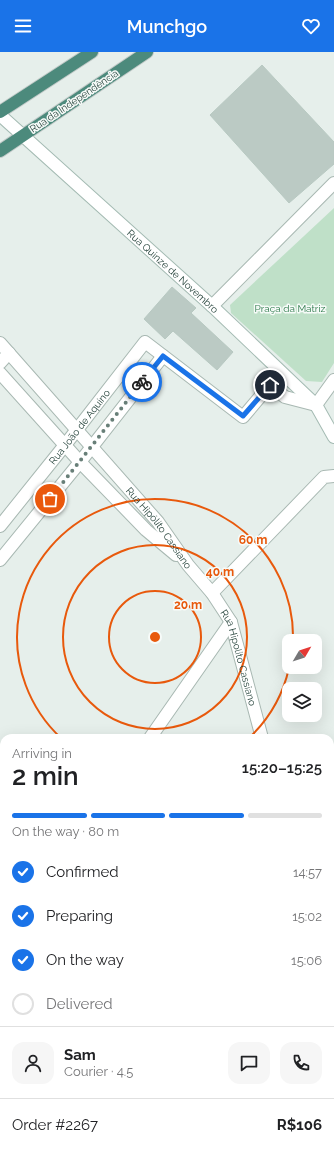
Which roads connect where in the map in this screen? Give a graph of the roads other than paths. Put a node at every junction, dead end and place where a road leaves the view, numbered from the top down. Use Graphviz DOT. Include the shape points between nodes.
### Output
graph roads {
  1 [pos="92,52"];
  2 [pos="148,52"];
  3 [pos="0,114"];
  4 [pos="23,136"];
  5 [pos="0,151"];
  6 [pos="334,183"];
  7 [pos="212,306"];
  8 [pos="0,343"];
  9 [pos="9,353"];
  10 [pos="163,356"];
  11 [pos="0,363"];
  12 [pos="0,373"];
  13 [pos="334,380"];
  14 [pos="316,405"];
  15 [pos="77,430"];
  16 [pos="334,437"];
  17 [pos="65,445"];
  18 [pos="92,446"];
  19 [pos="80,462"];
  20 [pos="334,476"];
  21 [pos="0,526"];
  22 [pos="0,560"];
  23 [pos="188,565"];
  24 [pos="212,593"];
  25 [pos="230,622"];
  26 [pos="153,734"];
  27 [pos="261,734"];
  1 -- 3 [label="highway"];
  2 -- 4 [label="highway, Rua da Independência"];
  3 -- 4 [label="street, Rua Quinze de Novembro"];
  4 -- 5 [label="highway, Rua da Independência"];
  4 -- 7 [label="street, Rua Quinze de Novembro"];
  6 -- 7 [label="street"];
  7 -- 14 [label="street, Rua Quinze de Novembro"];
  8 -- 9 [label="street, Rua Hipólito Cassiano"];
  9 -- 11 [label="street"];
  9 -- 15 [label="street, Rua Hipólito Cassiano"];
  10 -- 14 [label="street" via="243,416 270,385 285,397"];
  10 -- 15 [label="street, Rua João de Aquino" via="144,342"];
  10 -- 18 [label="street"];
  12 -- 17 [label="street, Rua Hipólito Cassiano"];
  13 -- 14 [label="street"];
  14 -- 16 [label="street, Rua Quinze de Novembro"];
  15 -- 17 [label="street, Rua João de Aquino"];
  15 -- 18 [label="street, Rua Hipólito Cassiano"];
  17 -- 19 [label="street, Rua Hipólito Cassiano"];
  17 -- 21 [label="street, Rua João de Aquino"];
  18 -- 19 [label="street"];
  18 -- 23 [label="street, Rua Hipólito Cassiano" via="158,522"];
  19 -- 22 [label="street"];
  19 -- 23 [label="street, Rua Hipólito Cassiano" via="146,530"];
  20 -- 24 [label="street" via="324,477"];
  23 -- 24 [label="street, Rua Hipolito Cassiano"];
  24 -- 25 [label="street, Rua Hipolito Cassiano"];
  25 -- 26 [label="street"];
  25 -- 27 [label="street, Rua Hipolito Cassiano"];
}
